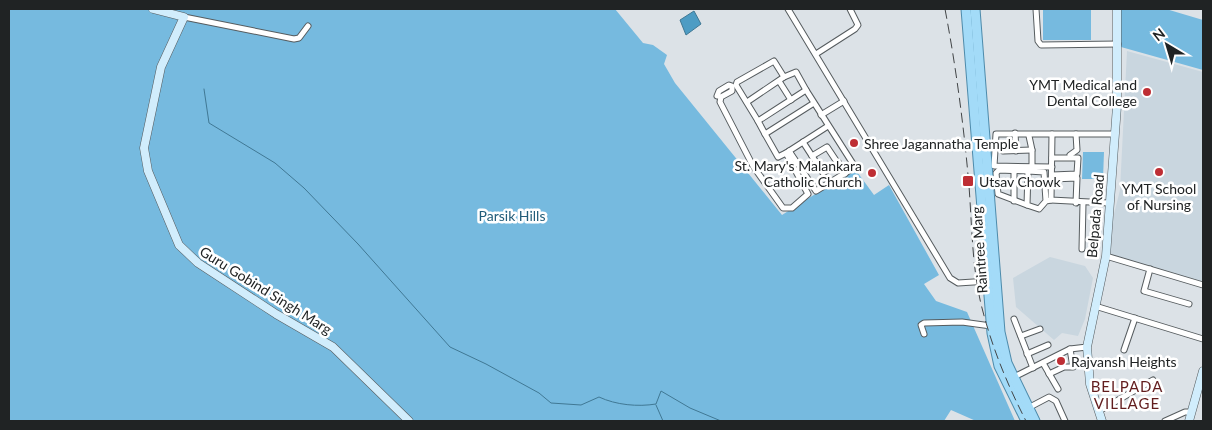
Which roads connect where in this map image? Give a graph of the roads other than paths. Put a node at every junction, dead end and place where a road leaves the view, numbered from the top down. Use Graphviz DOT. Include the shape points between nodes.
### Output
graph roads {
  1 [pos="152,9"];
  2 [pos="788,9"];
  3 [pos="850,9"];
  4 [pos="966,9"];
  5 [pos="975,9"];
  6 [pos="1036,9"];
  7 [pos="1117,9"];
  8 [pos="184,17"];
  9 [pos="308,26"];
  10 [pos="1118,44"];
  11 [pos="816,54"];
  12 [pos="782,79"];
  13 [pos="806,90"];
  14 [pos="717,96"];
  15 [pos="791,100"];
  16 [pos="747,102"];
  17 [pos="844,102"];
  18 [pos="814,103"];
  19 [pos="821,116"];
  20 [pos="758,121"];
  21 [pos="828,126"];
  22 [pos="1016,133"];
  23 [pos="765,134"];
  24 [pos="1052,134"];
  25 [pos="1076,134"];
  26 [pos="1114,134"];
  27 [pos="1029,136"];
  28 [pos="802,142"];
  29 [pos="1032,150"];
  30 [pos="1003,151"];
  31 [pos="1016,151"];
  32 [pos="787,152"];
  33 [pos="812,156"];
  34 [pos="1052,157"];
  35 [pos="839,163"];
  36 [pos="1032,166"];
  37 [pos="1014,171"];
  38 [pos="1028,172"];
  39 [pos="1044,173"];
  40 [pos="845,174"];
  41 [pos="1052,174"];
  42 [pos="1014,201"];
  43 [pos="1048,201"];
  44 [pos="1079,201"];
  45 [pos="1109,203"];
  46 [pos="1027,205"];
  47 [pos="1082,249"];
  48 [pos="1106,256"];
  49 [pos="1150,269"];
  50 [pos="991,280"];
  51 [pos="1203,285"];
  52 [pos="1189,304"];
  53 [pos="1095,306"];
  54 [pos="1135,318"];
  55 [pos="1014,319"];
  56 [pos="991,326"];
  57 [pos="1040,329"];
  58 [pos="924,334"];
  59 [pos="1021,336"];
  60 [pos="1203,339"];
  61 [pos="1048,345"];
  62 [pos="1087,347"];
  63 [pos="1070,350"];
  64 [pos="1124,350"];
  65 [pos="1027,354"];
  66 [pos="1043,363"];
  67 [pos="1033,368"];
  68 [pos="1203,371"];
  69 [pos="1049,374"];
  70 [pos="1009,380"];
  71 [pos="1152,380"];
  72 [pos="1202,380"];
  73 [pos="1058,389"];
  74 [pos="1028,408"];
  75 [pos="1099,411"];
  76 [pos="1192,412"];
  77 [pos="410,421"];
  78 [pos="1026,421"];
  79 [pos="1035,421"];
  80 [pos="1066,421"];
  81 [pos="1102,421"];
  82 [pos="1165,421"];
  83 [pos="1189,421"];
  1 -- 8 [label="street"];
  2 -- 11 [label="street"];
  3 -- 11 [label="street" via="858,25 855,30"];
  4 -- 50 [label="main road, Raintree Marg"];
  5 -- 50 [label="main road, Raintree Marg"];
  6 -- 10 [label="street" via="1041,45"];
  7 -- 10 [label="street, Belpada Road"];
  8 -- 9 [label="street" via="294,39 299,38"];
  8 -- 77 [label="street, Guru Gobind Singh Marg" via="161,67 144,148 148,171 180,245 198,263 333,347"];
  10 -- 26 [label="street, Belpada Road"];
  11 -- 17 [label="street"];
  12 -- 13 [label="street" via="796,72"];
  12 -- 15 [label="street"];
  12 -- 16 [label="street"];
  12 -- 16 [label="street" via="774,61 736,82"];
  13 -- 15 [label="street"];
  13 -- 18 [label="street"];
  14 -- 32 [label="street" via="719,91 732,86 732,91 720,97 720,102 753,166 783,208 789,209 808,194"];
  15 -- 20 [label="street"];
  16 -- 20 [label="street"];
  17 -- 19 [label="street"];
  17 -- 50 [label="street" via="950,278 958,283"];
  18 -- 19 [label="street"];
  18 -- 23 [label="street"];
  19 -- 21 [label="street"];
  20 -- 23 [label="street"];
  21 -- 28 [label="street"];
  21 -- 40 [label="street" via="854,165"];
  22 -- 27 [label="street"];
  22 -- 31 [label="street"];
  22 -- 36 [label="street" via="996,134 994,165"];
  23 -- 32 [label="street" via="778,157"];
  24 -- 25 [label="street"];
  24 -- 27 [label="street"];
  24 -- 34 [label="street"];
  25 -- 26 [label="street"];
  25 -- 34 [label="street" via="1077,150 1074,154"];
  26 -- 45 [label="street, Belpada Road"];
  27 -- 29 [label="street"];
  28 -- 32 [label="street"];
  28 -- 33 [label="street"];
  29 -- 31 [label="street"];
  29 -- 36 [label="street"];
  30 -- 31 [label="street"];
  32 -- 40 [label="street" via="816,191"];
  33 -- 35 [label="street" via="827,147"];
  33 -- 35 [label="street" via="822,174"];
  34 -- 41 [label="street"];
  34 -- 41 [label="street" via="1078,158 1077,174"];
  35 -- 40 [label="street"];
  36 -- 41 [label="street"];
  37 -- 38 [label="street"];
  37 -- 42 [label="street"];
  37 -- 42 [label="street" via="996,172 998,194"];
  38 -- 39 [label="street"];
  38 -- 46 [label="street"];
  39 -- 41 [label="street"];
  39 -- 43 [label="street"];
  41 -- 43 [label="street"];
  41 -- 44 [label="street" via="1076,178"];
  42 -- 46 [label="street"];
  43 -- 44 [label="street"];
  43 -- 46 [label="street" via="1039,209"];
  44 -- 45 [label="street"];
  44 -- 47 [label="street"];
  45 -- 48 [label="street, Belpada Road"];
  48 -- 49 [label="street"];
  48 -- 53 [label="street, Belpada Road"];
  49 -- 51 [label="street"];
  49 -- 52 [label="street" via="1144,291"];
  50 -- 56 [label="main road, Raintree Marg"];
  50 -- 70 [label="main road, Raintree Marg"];
  53 -- 54 [label="street"];
  53 -- 62 [label="street, Belpada Road"];
  54 -- 60 [label="street"];
  54 -- 64 [label="street"];
  55 -- 59 [label="street"];
  56 -- 58 [label="street" via="962,322 924,323 921,325"];
  56 -- 70 [label="main road, Raintree Marg" via="995,353"];
  57 -- 59 [label="street"];
  59 -- 65 [label="street"];
  61 -- 65 [label="street"];
  62 -- 63 [label="street"];
  62 -- 75 [label="street, Belpada Road" via="1090,384"];
  63 -- 66 [label="street"];
  63 -- 69 [label="street" via="1073,367 1064,367"];
  65 -- 67 [label="street"];
  66 -- 67 [label="street"];
  66 -- 69 [label="street"];
  67 -- 70 [label="street"];
  68 -- 72 [label="street"];
  69 -- 73 [label="street"];
  70 -- 74 [label="main road, Raintree Marg"];
  70 -- 78 [label="main road, Raintree Marg"];
  71 -- 75 [label="street"];
  72 -- 76 [label="street"];
  74 -- 79 [label="main road, Raintree Marg"];
  74 -- 80 [label="street" via="1049,397 1056,401"];
  75 -- 81 [label="street, Belpada Road"];
  76 -- 82 [label="street"];
  76 -- 83 [label="street"];
}
